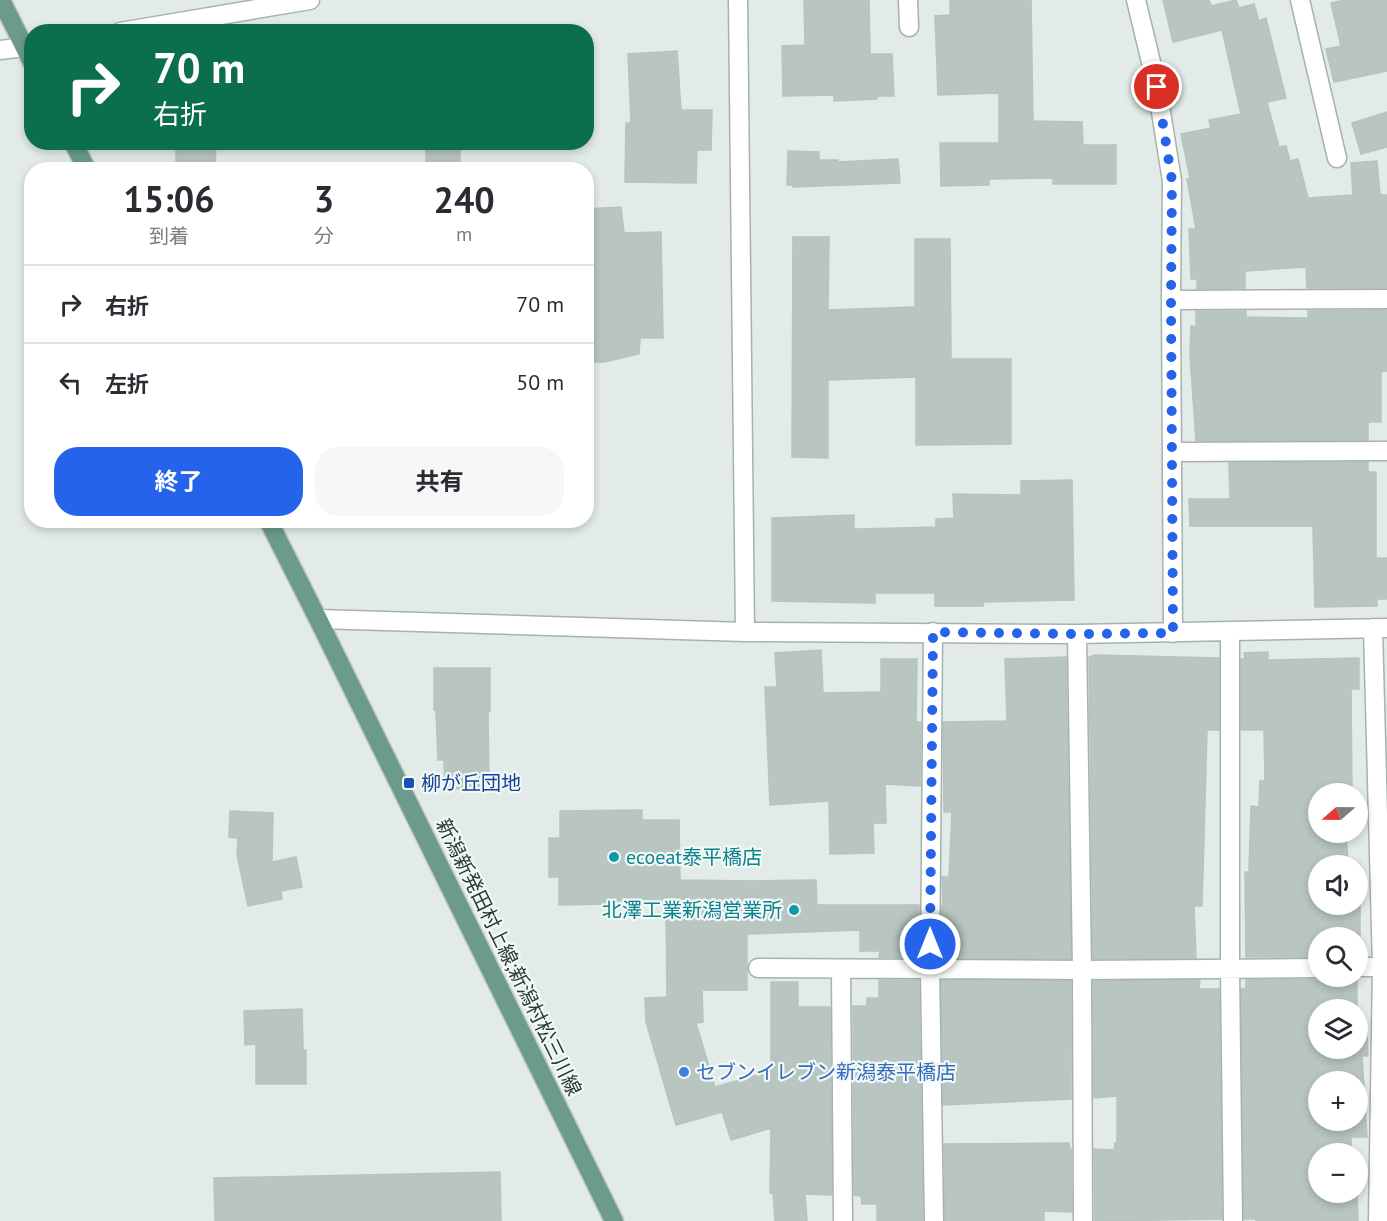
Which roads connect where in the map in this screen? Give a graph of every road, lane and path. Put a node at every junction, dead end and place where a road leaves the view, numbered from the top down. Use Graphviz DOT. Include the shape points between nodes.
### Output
graph roads {
  1 [pos="1,0"];
  2 [pos="310,0"];
  3 [pos="738,0"];
  4 [pos="908,0"];
  5 [pos="1136,0"];
  6 [pos="1300,0"];
  7 [pos="168,24"];
  8 [pos="909,27"];
  9 [pos="24,43"];
  10 [pos="0,50"];
  11 [pos="24,52"];
  12 [pos="1336,158"];
  13 [pos="1387,299"];
  14 [pos="1171,300"];
  15 [pos="1387,451"];
  16 [pos="1172,452"];
  17 [pos="272,528"];
  18 [pos="318,620"];
  19 [pos="1380,628"];
  20 [pos="745,632"];
  21 [pos="933,632"];
  22 [pos="1230,632"];
  23 [pos="1173,633"];
  24 [pos="1077,634"];
  25 [pos="1368,967"];
  26 [pos="1384,967"];
  27 [pos="758,968"];
  28 [pos="930,968"];
  29 [pos="1308,968"];
  30 [pos="841,969"];
  31 [pos="1230,969"];
  32 [pos="1082,970"];
  33 [pos="614,1221"];
  34 [pos="843,1221"];
  35 [pos="934,1221"];
  36 [pos="1083,1221"];
  37 [pos="1233,1221"];
  38 [pos="1378,1221"];
  1 -- 9 [label="main road"];
  2 -- 7 [label="street"];
  3 -- 20 [label="street"];
  4 -- 8 [label="street"];
  5 -- 14 [label="street" via="1157,87 1172,181"];
  6 -- 12 [label="street"];
  10 -- 11 [label="street"];
  13 -- 14 [label="street"];
  14 -- 16 [label="street"];
  15 -- 16 [label="street"];
  16 -- 23 [label="street"];
  17 -- 18 [label="main road, 新潟新発田村上線;新潟村松三川線"];
  18 -- 20 [label="street"];
  18 -- 33 [label="main road, 新潟新発田村上線;新潟村松三川線"];
  19 -- 22 [label="street"];
  19 -- 26 [label="street"];
  20 -- 21 [label="street"];
  21 -- 24 [label="street"];
  21 -- 28 [label="street"];
  22 -- 23 [label="street"];
  22 -- 31 [label="street"];
  23 -- 24 [label="street"];
  24 -- 32 [label="street"];
  25 -- 26 [label="street"];
  26 -- 38 [label="street"];
  27 -- 30 [label="street"];
  28 -- 30 [label="street"];
  28 -- 32 [label="street"];
  28 -- 35 [label="street"];
  29 -- 31 [label="street"];
  30 -- 34 [label="street"];
  31 -- 32 [label="street"];
  31 -- 37 [label="street"];
  32 -- 36 [label="street"];
}
